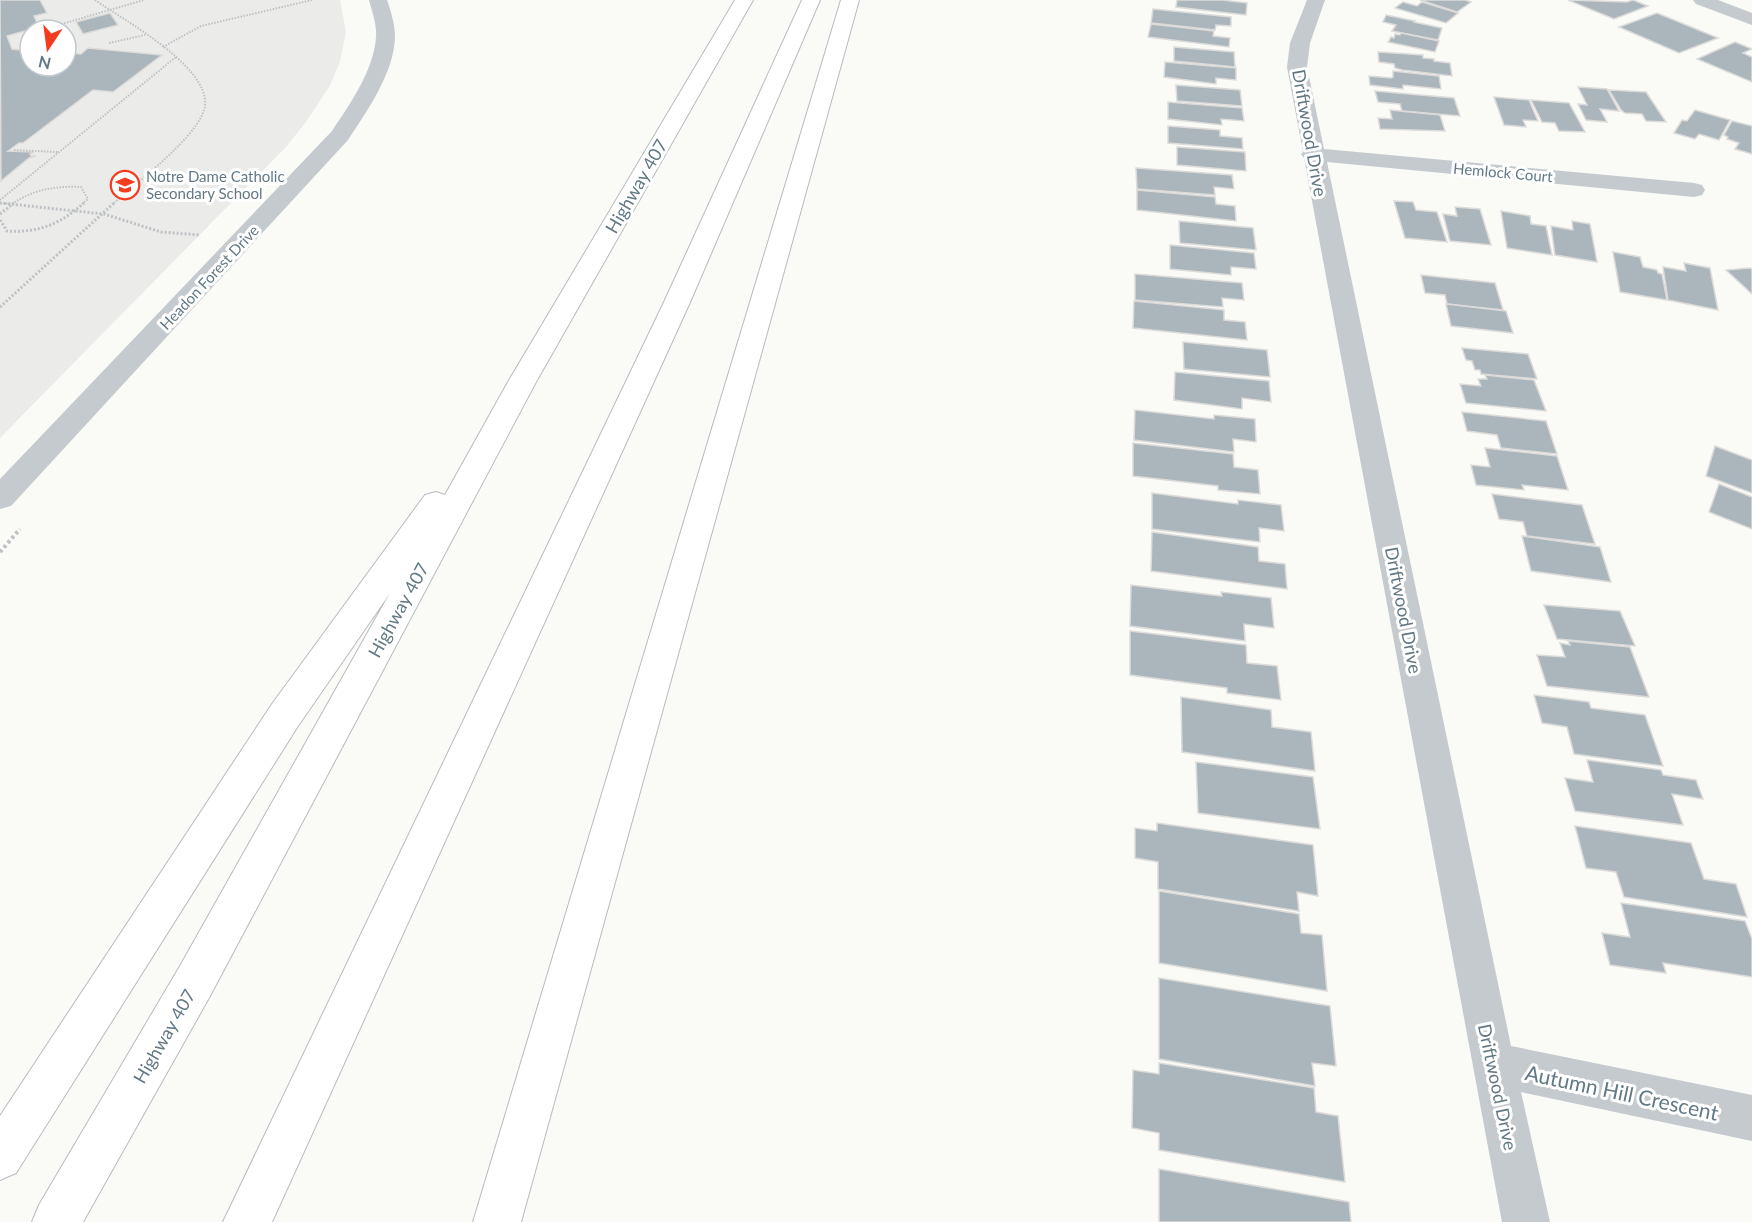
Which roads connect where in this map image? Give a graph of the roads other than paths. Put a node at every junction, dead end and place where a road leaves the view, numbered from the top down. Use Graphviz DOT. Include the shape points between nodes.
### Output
graph roads {
  1 [pos="378,0"];
  2 [pos="744,0"];
  3 [pos="811,0"];
  4 [pos="850,0"];
  5 [pos="1316,0"];
  6 [pos="1701,0"];
  7 [pos="1752,19"];
  8 [pos="1312,154"];
  9 [pos="1695,190"];
  10 [pos="522,382"];
  11 [pos="0,498"];
  12 [pos="1493,1064"];
  13 [pos="1752,1118"];
  14 [pos="0,1157"];
  15 [pos="56,1222"];
  16 [pos="247,1222"];
  17 [pos="497,1222"];
  18 [pos="1526,1222"];
  1 -- 11 [label="street, Headon Forest Drive" via="385,26 384,42 368,88 340,135"];
  2 -- 10 [label="highway, Highway 407"];
  3 -- 16 [label="highway" via="678,300"];
  4 -- 17 [label="highway"];
  5 -- 8 [label="street, Driftwood Drive" via="1300,43 1297,67"];
  6 -- 7 [label="street"];
  8 -- 9 [label="street, Hemlock Court"];
  8 -- 12 [label="street, Driftwood Drive"];
  10 -- 14 [label="highway" via="285,715"];
  10 -- 15 [label="highway, Highway 407" via="195,981"];
  12 -- 13 [label="street, Autumn Hill Crescent"];
  12 -- 18 [label="street, Driftwood Drive"];
}
